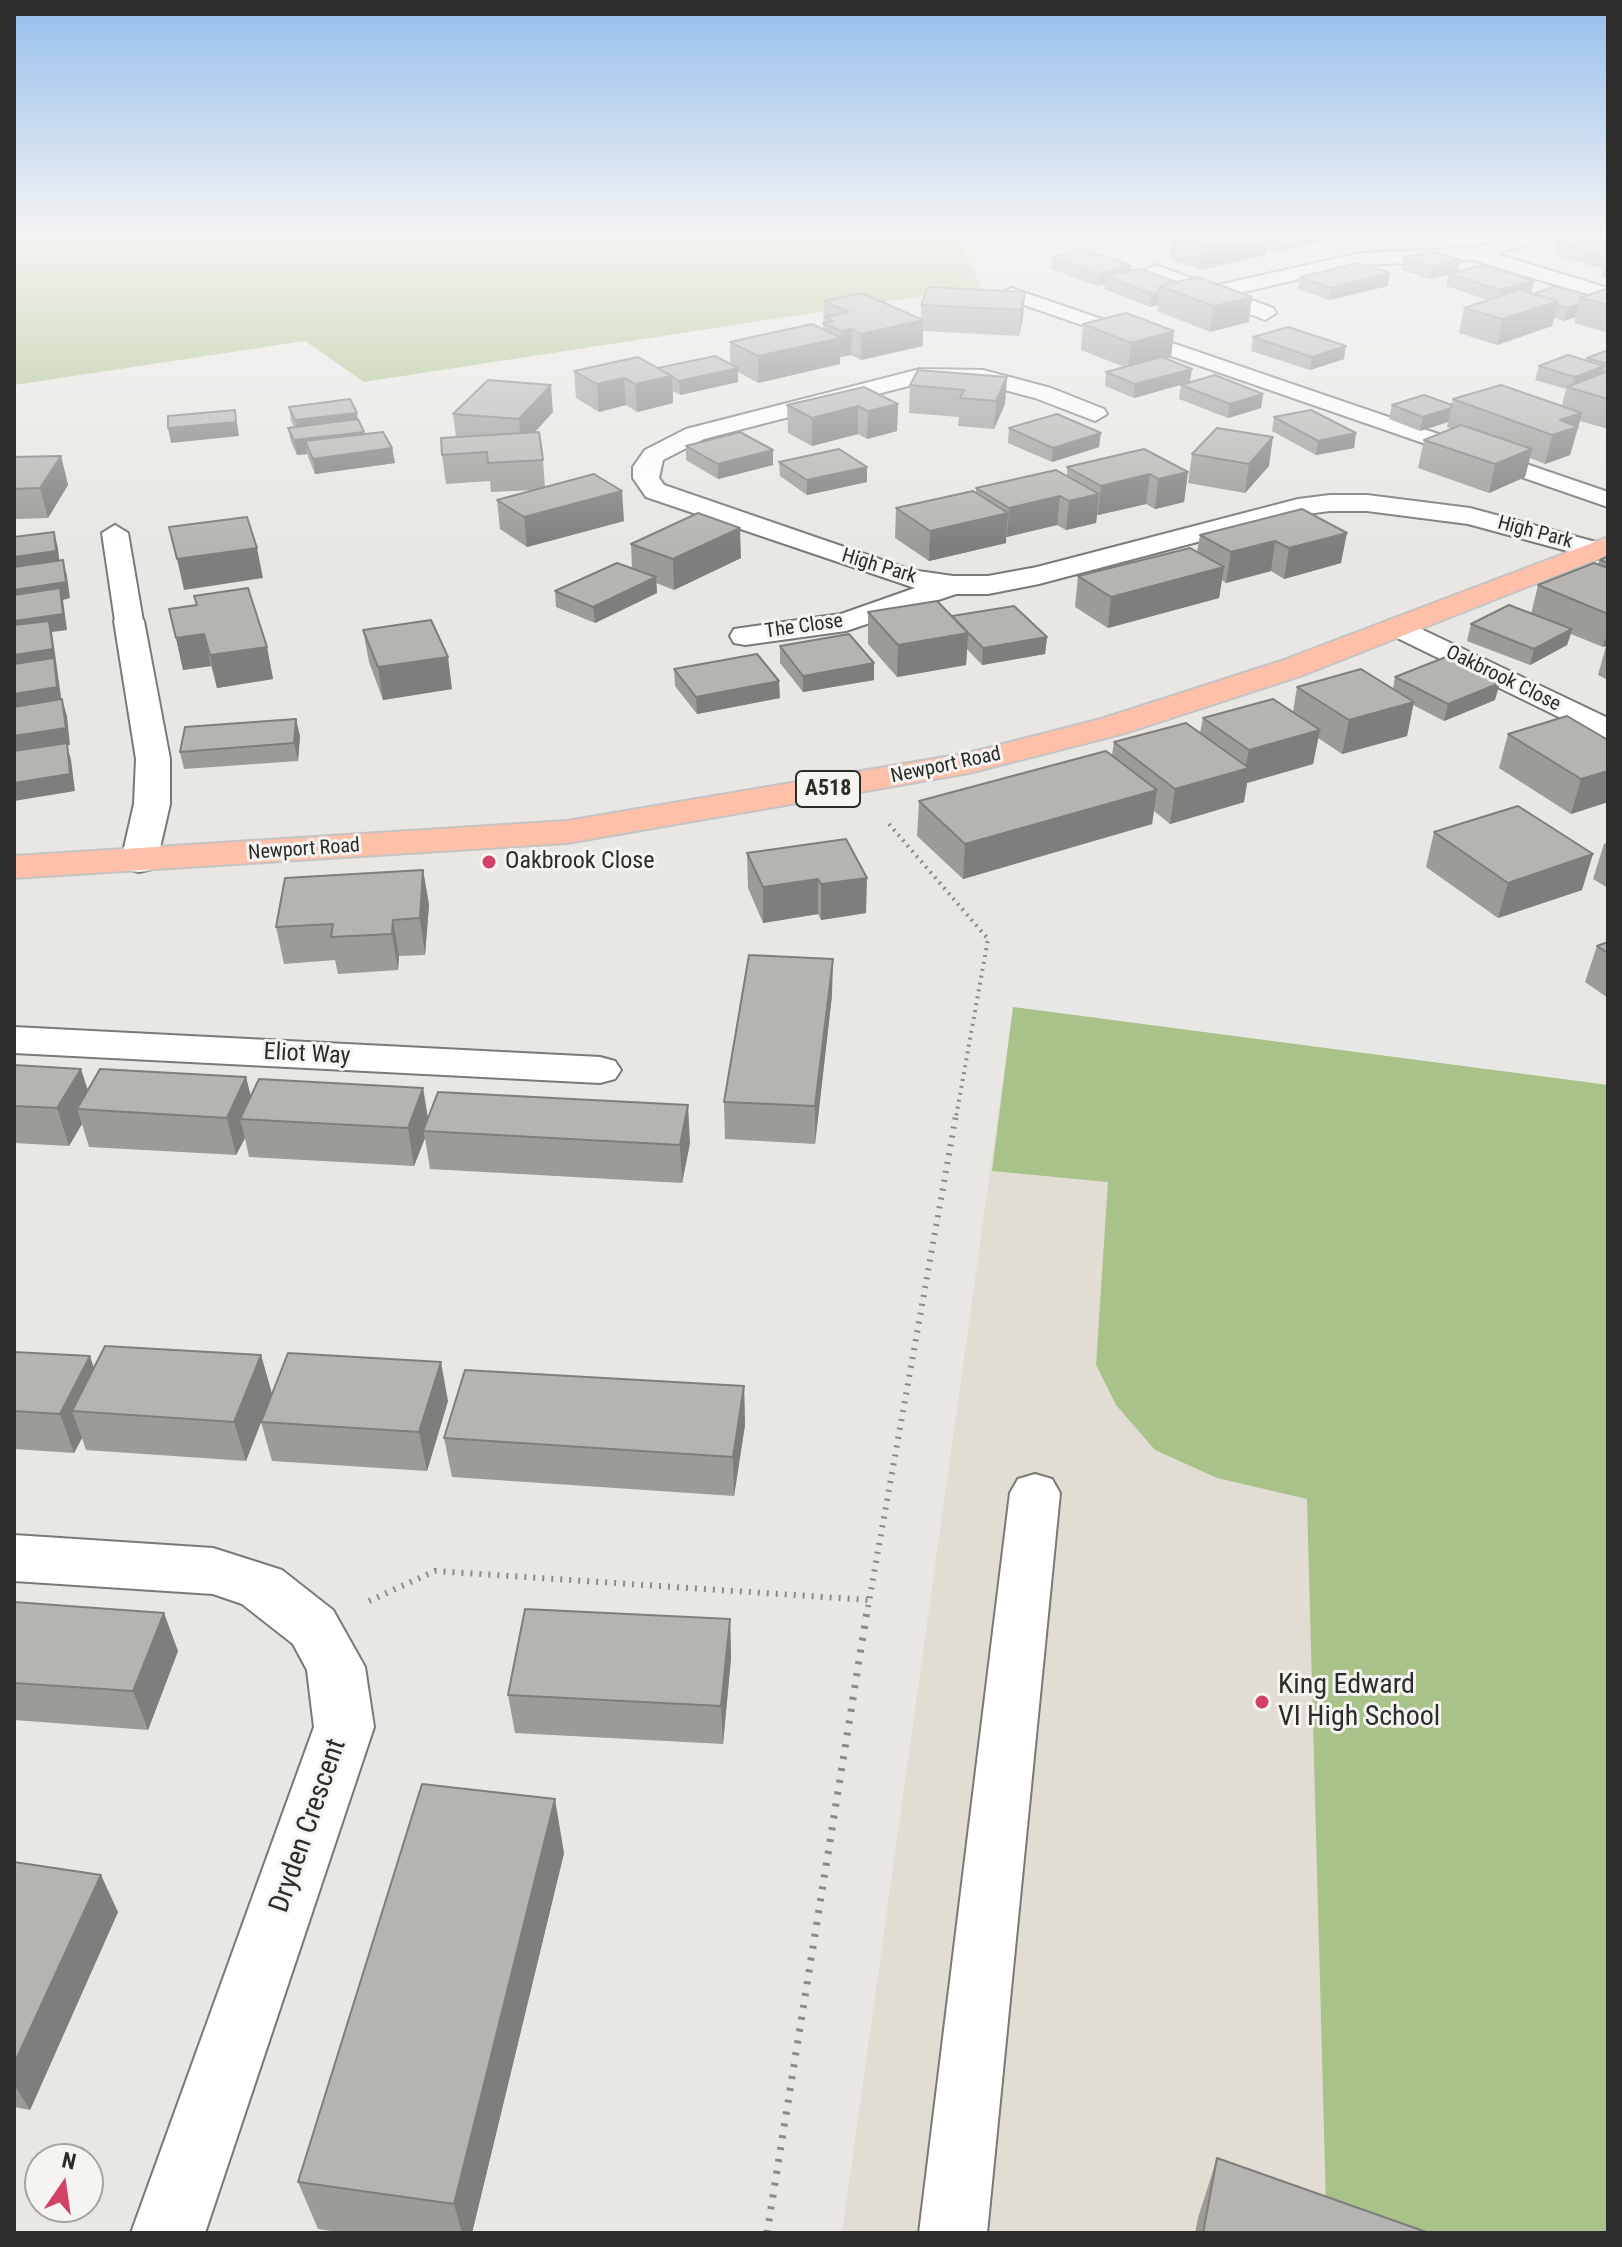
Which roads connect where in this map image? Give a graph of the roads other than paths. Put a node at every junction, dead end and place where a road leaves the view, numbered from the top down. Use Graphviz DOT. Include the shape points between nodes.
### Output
graph roads {
  1 [pos="1141,339"];
  2 [pos="1095,414"];
  3 [pos="1608,500"];
  4 [pos="115,533"];
  5 [pos="1602,548"];
  6 [pos="953,585"];
  7 [pos="129,621"];
  8 [pos="1398,627"];
  9 [pos="745,636"];
  10 [pos="1608,731"];
  11 [pos="139,861"];
  12 [pos="14,867"];
  13 [pos="14,1040"];
  14 [pos="600,1070"];
  15 [pos="1035,1493"];
  16 [pos="14,1558"];
  17 [pos="168,2233"];
  18 [pos="953,2233"];
  1 -- 3 [label="lane"];
  2 -- 6 [label="street, High Park" via="983,377 920,376 695,434 667,446 646,467 655,491 906,578"];
  4 -- 7 [label="lane"];
  5 -- 6 [label="street, High Park" via="1470,516 1330,503 1039,575 988,585"];
  5 -- 8 [label="highway, Newport Road / A518"];
  6 -- 9 [label="street, The Close" via="846,622"];
  7 -- 11 [label="street" via="153,759 152,804"];
  8 -- 10 [label="street, Oakbrook Close"];
  8 -- 11 [label="highway, Newport Road / A518" via="1113,726 969,763 835,788 567,832"];
  11 -- 12 [label="highway, Newport Road / A518"];
  13 -- 14 [label="street, Eliot Way"];
  15 -- 18 [label="lane"];
  16 -- 17 [label="street, Dryden Crescent" via="213,1571 262,1587 313,1627 336,1667 344,1727"];
}
